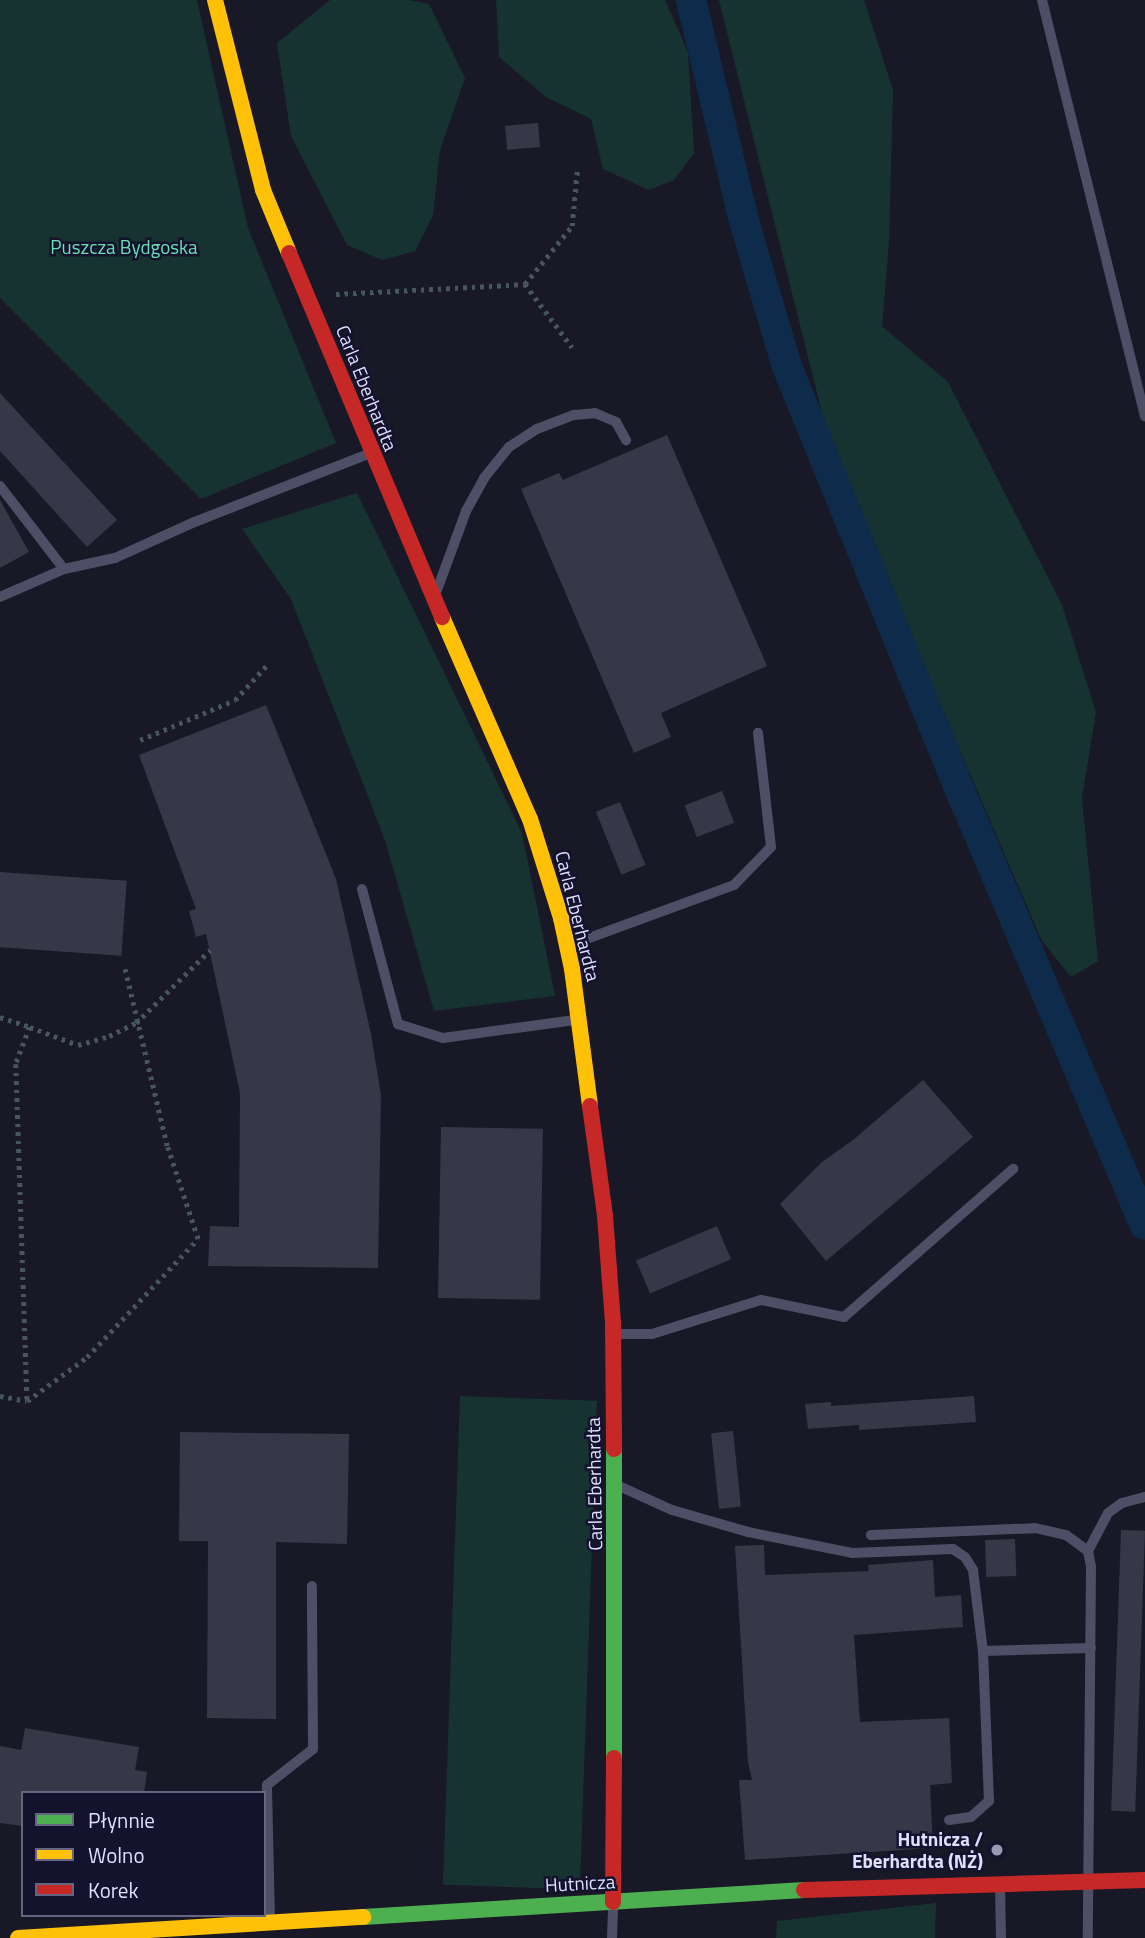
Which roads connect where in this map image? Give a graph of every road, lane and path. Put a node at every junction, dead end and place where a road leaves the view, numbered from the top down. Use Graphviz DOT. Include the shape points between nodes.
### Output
graph roads {
  1 [pos="215,0"];
  2 [pos="1042,0"];
  3 [pos="577,171"];
  4 [pos="526,284"];
  5 [pos="307,295"];
  6 [pos="572,347"];
  7 [pos="1145,416"];
  8 [pos="626,440"];
  9 [pos="370,453"];
  10 [pos="0,485"];
  11 [pos="64,569"];
  12 [pos="0,597"];
  13 [pos="434,599"];
  14 [pos="266,666"];
  15 [pos="758,733"];
  16 [pos="140,740"];
  17 [pos="362,888"];
  18 [pos="567,946"];
  19 [pos="210,950"];
  20 [pos="124,966"];
  21 [pos="0,1017"];
  22 [pos="581,1019"];
  23 [pos="136,1023"];
  24 [pos="30,1027"];
  25 [pos="1013,1169"];
  26 [pos="613,1334"];
  27 [pos="0,1396"];
  28 [pos="27,1401"];
  29 [pos="615,1484"];
  30 [pos="1145,1497"];
  31 [pos="872,1535"];
  32 [pos="1088,1551"];
  33 [pos="312,1586"];
  34 [pos="1091,1648"];
  35 [pos="983,1651"];
  36 [pos="949,1821"];
  37 [pos="1145,1880"];
  38 [pos="1089,1881"];
  39 [pos="1000,1883"];
  40 [pos="613,1902"];
  41 [pos="270,1923"];
  42 [pos="47,1937"];
  43 [pos="18,1938"];
  44 [pos="612,1938"];
  45 [pos="1001,1938"];
  46 [pos="1088,1938"];
  1 -- 5 [label="street, Carla Eberhardta" via="263,190"];
  2 -- 7 [label="lane"];
  3 -- 4 [label="path" via="572,226"];
  4 -- 5 [label="path"];
  4 -- 6 [label="path"];
  5 -- 9 [label="street, Carla Eberhardta"];
  8 -- 13 [label="lane" via="616,422 595,413 574,415 537,429 509,447 466,511"];
  9 -- 11 [label="lane" via="116,558"];
  9 -- 13 [label="street, Carla Eberhardta"];
  10 -- 11 [label="lane"];
  11 -- 12 [label="lane"];
  13 -- 18 [label="street, Carla Eberhardta" via="530,819"];
  14 -- 16 [label="path" via="235,700"];
  15 -- 18 [label="lane" via="771,847 734,885"];
  17 -- 22 [label="lane" via="398,1024 443,1038"];
  18 -- 22 [label="street, Carla Eberhardta"];
  19 -- 23 [label="path"];
  20 -- 23 [label="path"];
  21 -- 24 [label="path"];
  22 -- 26 [label="street, Carla Eberhardta" via="606,1216"];
  23 -- 24 [label="path" via="109,1037 78,1045"];
  23 -- 28 [label="path" via="167,1146 198,1238 88,1357"];
  24 -- 28 [label="path" via="16,1064"];
  25 -- 26 [label="lane" via="844,1317 761,1300 652,1334"];
  26 -- 29 [label="street, Carla Eberhardta"];
  27 -- 28 [label="path"];
  29 -- 35 [label="lane" via="672,1510 748,1532 852,1553 953,1549 973,1570"];
  29 -- 40 [label="street, Carla Eberhardta"];
  30 -- 32 [label="lane" via="1122,1503 1108,1513"];
  31 -- 32 [label="lane" via="1035,1528 1066,1535"];
  32 -- 34 [label="lane"];
  33 -- 41 [label="lane" via="313,1749 267,1785"];
  34 -- 35 [label="lane"];
  34 -- 38 [label="lane"];
  35 -- 36 [label="lane" via="989,1801 971,1816"];
  37 -- 38 [label="street, Hutnicza"];
  38 -- 39 [label="street, Hutnicza"];
  38 -- 46 [label="lane"];
  39 -- 40 [label="street, Hutnicza"];
  39 -- 45 [label="lane"];
  40 -- 41 [label="street, Hutnicza" via="304,1925"];
  40 -- 44 [label="lane"];
  41 -- 42 [label="street, Hutnicza"];
  42 -- 43 [label="street, Hutnicza"];
}
